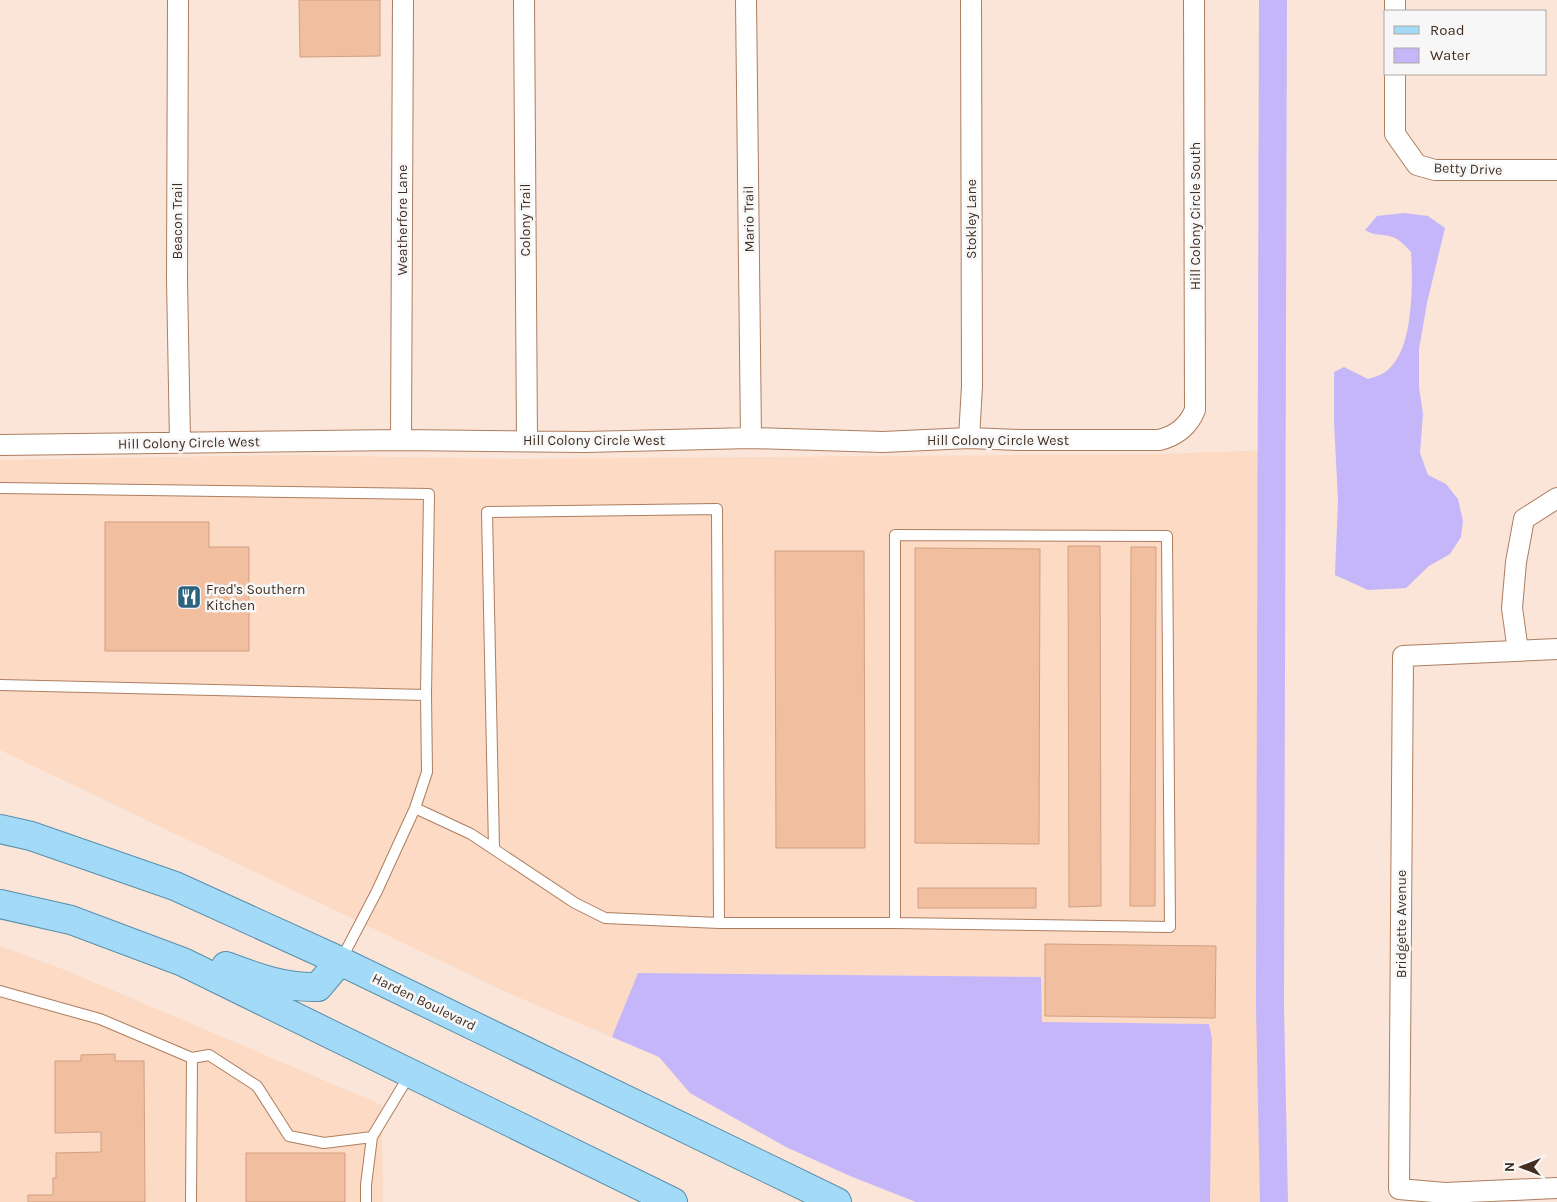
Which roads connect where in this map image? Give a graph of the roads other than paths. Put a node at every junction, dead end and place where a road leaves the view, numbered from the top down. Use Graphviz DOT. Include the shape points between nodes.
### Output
graph roads {
  1 [pos="178,0"];
  2 [pos="403,0"];
  3 [pos="524,0"];
  4 [pos="746,0"];
  5 [pos="970,0"];
  6 [pos="1194,0"];
  7 [pos="1395,75"];
  8 [pos="1557,170"];
  9 [pos="1184,428"];
  10 [pos="751,438"];
  11 [pos="969,438"];
  12 [pos="401,440"];
  13 [pos="527,440"];
  14 [pos="180,442"];
  15 [pos="0,446"];
  16 [pos="0,488"];
  17 [pos="1557,498"];
  18 [pos="1557,650"];
  19 [pos="1518,651"];
  20 [pos="0,685"];
  21 [pos="426,695"];
  22 [pos="415,808"];
  23 [pos="0,829"];
  24 [pos="494,848"];
  25 [pos="0,904"];
  26 [pos="719,923"];
  27 [pos="895,923"];
  28 [pos="340,961"];
  29 [pos="183,962"];
  30 [pos="0,991"];
  31 [pos="192,1058"];
  32 [pos="410,1074"];
  33 [pos="372,1137"];
  34 [pos="1557,1188"];
  35 [pos="191,1202"];
  36 [pos="366,1202"];
  37 [pos="673,1202"];
  38 [pos="837,1202"];
  1 -- 14 [label="street, Beacon Trail" via="176,280"];
  2 -- 12 [label="street, Weatherfore Lane"];
  3 -- 13 [label="street, Colony Trail"];
  4 -- 10 [label="street, Mario Trail"];
  5 -- 11 [label="street, Stokley Lane" via="972,386"];
  6 -- 9 [label="street, Hill Colony Circle South" via="1196,401 1195,410"];
  7 -- 8 [label="street, Betty Drive" via="1394,134 1417,165 1435,170"];
  9 -- 11 [label="street, Hill Colony Circle West" via="1171,438 1159,440"];
  10 -- 11 [label="street, Hill Colony Circle West" via="883,442"];
  10 -- 13 [label="street, Hill Colony Circle West" via="585,442"];
  12 -- 13 [label="street, Hill Colony Circle West"];
  12 -- 14 [label="street, Hill Colony Circle West"];
  14 -- 15 [label="street, Hill Colony Circle West"];
  16 -- 21 [label="lane" via="429,494"];
  17 -- 19 [label="street" via="1524,519 1512,608"];
  18 -- 19 [label="street, Bridgette Avenue"];
  19 -- 34 [label="street, Bridgette Avenue" via="1402,656 1399,1189 1445,1193"];
  20 -- 21 [label="lane"];
  21 -- 22 [label="lane" via="427,772"];
  22 -- 24 [label="lane" via="472,834"];
  22 -- 28 [label="lane"];
  23 -- 28 [label="main road, Harden Boulevard" via="32,836 175,886"];
  24 -- 26 [label="lane" via="575,903 605,918"];
  24 -- 26 [label="lane" via="488,512 716,509"];
  25 -- 29 [label="main road" via="71,920"];
  26 -- 27 [label="lane"];
  27 -- 27 [label="lane" via="1170,927 1167,536 894,535"];
  28 -- 29 [label="main road" via="318,987 299,988 260,979 216,962"];
  28 -- 38 [label="main road, Harden Boulevard"];
  29 -- 32 [label="main road"];
  30 -- 31 [label="lane" via="100,1020"];
  31 -- 33 [label="lane" via="209,1055 258,1086 289,1136 324,1143"];
  31 -- 35 [label="lane"];
  32 -- 33 [label="lane"];
  32 -- 37 [label="main road"];
  33 -- 36 [label="lane"];
}
